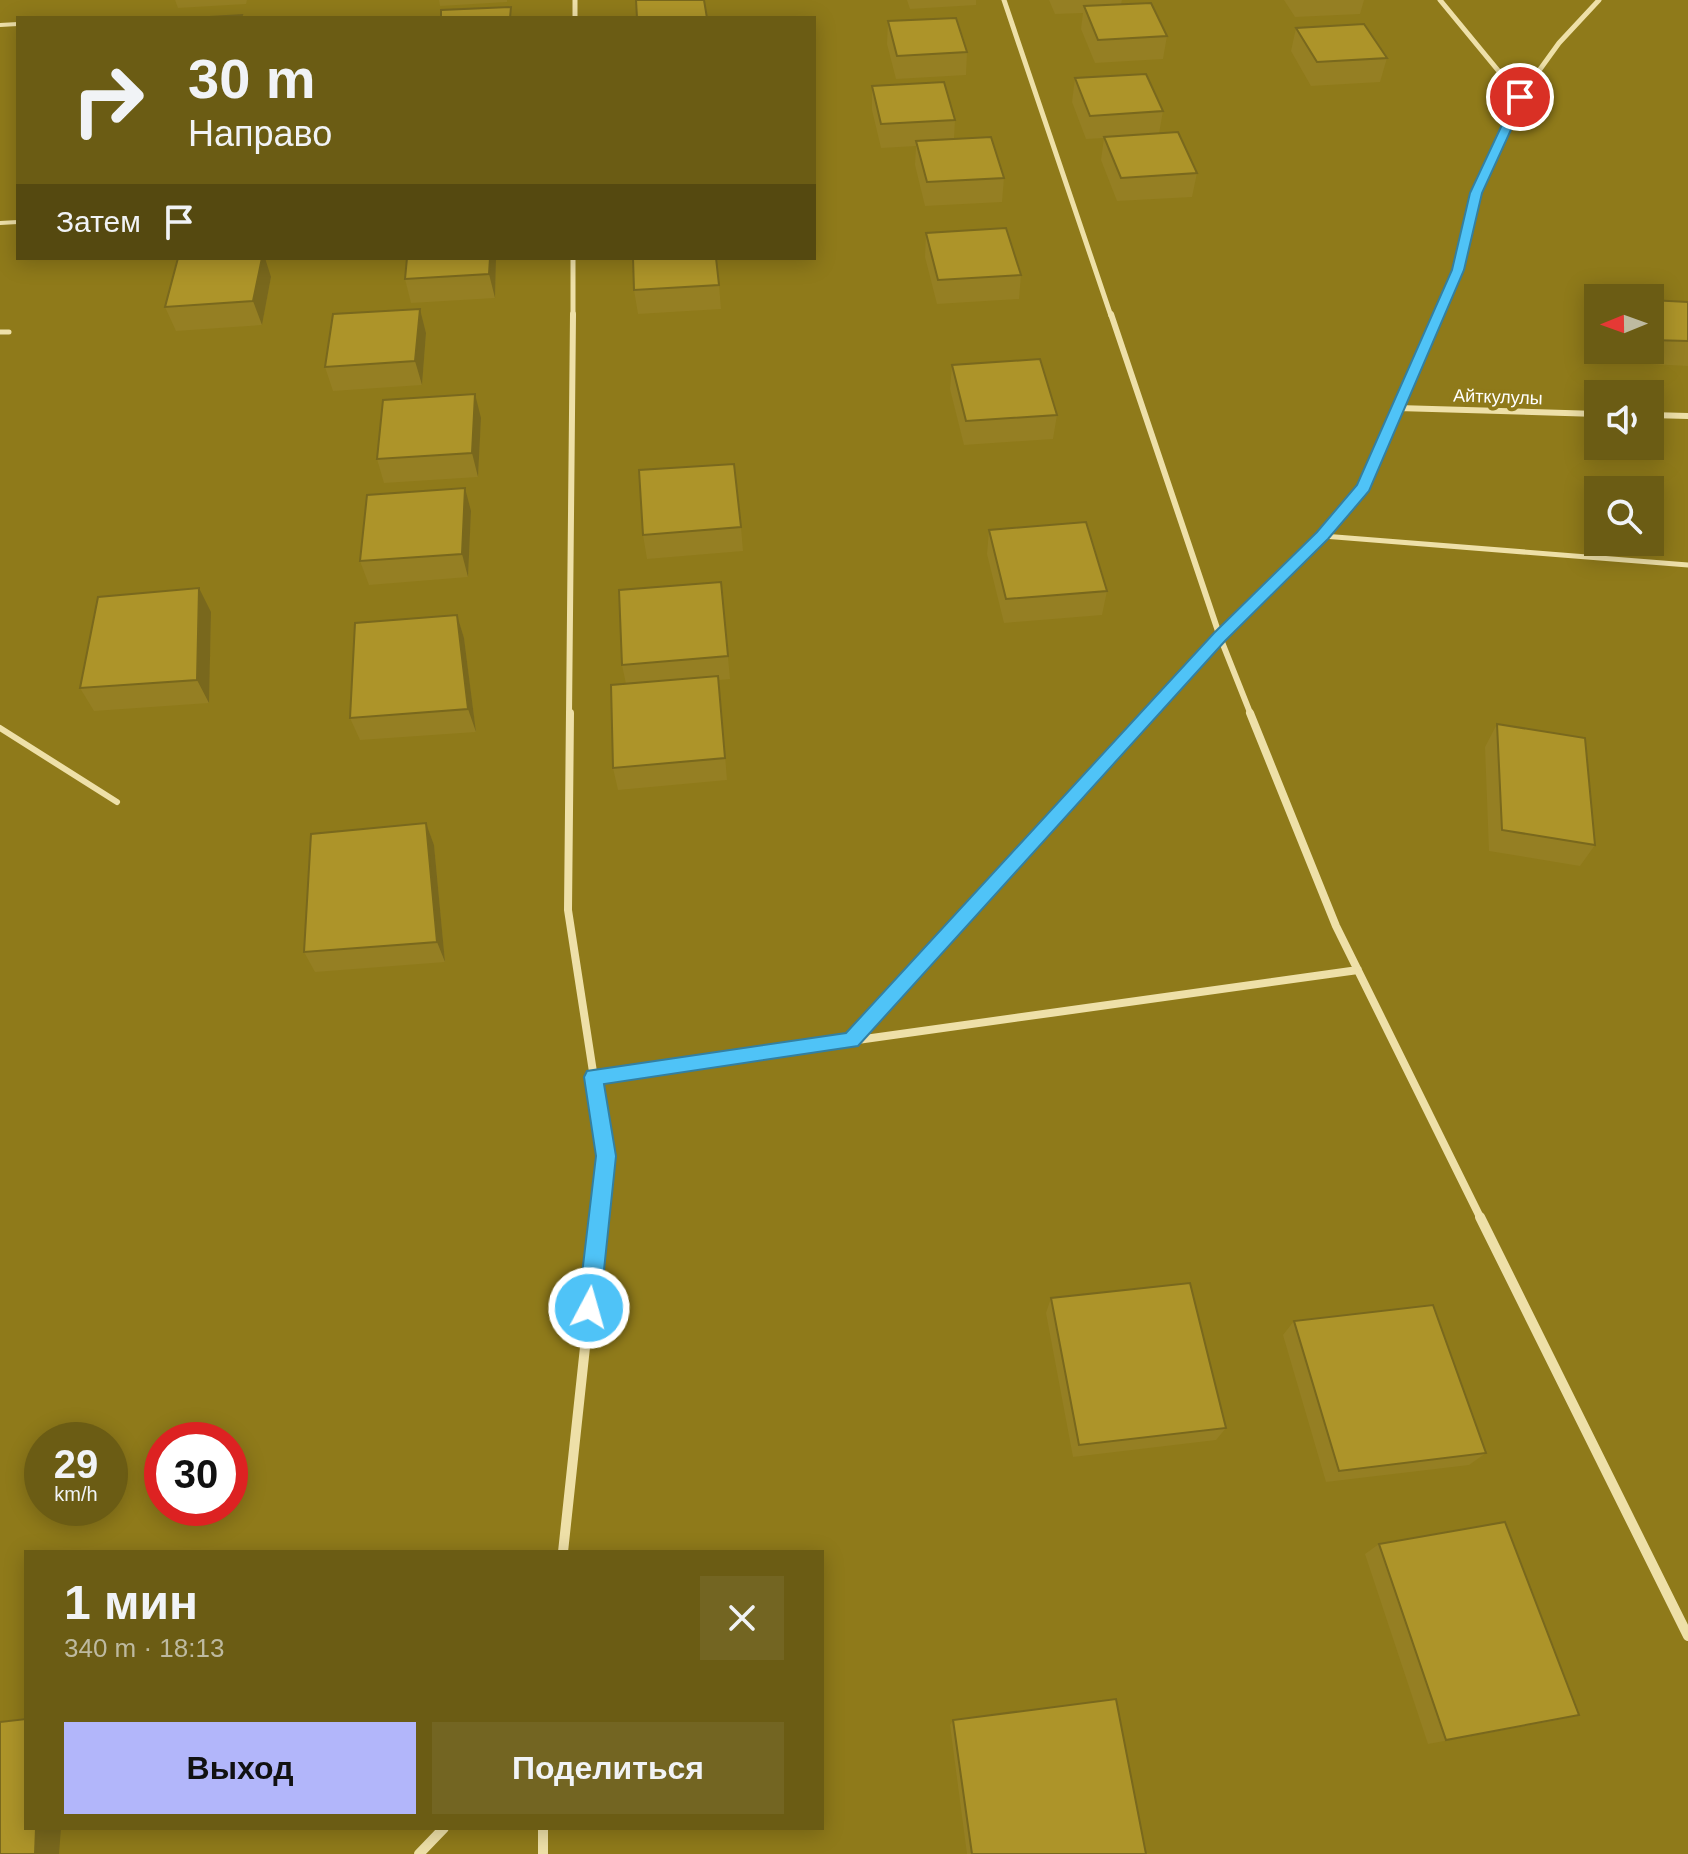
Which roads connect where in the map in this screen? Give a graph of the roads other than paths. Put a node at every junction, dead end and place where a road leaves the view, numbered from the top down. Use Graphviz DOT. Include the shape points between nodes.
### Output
graph roads {
  1 [pos="1004,0"];
  2 [pos="1440,0"];
  3 [pos="1599,0"];
  4 [pos="1520,97"];
  5 [pos="573,260"];
  6 [pos="0,332"];
  7 [pos="9,332"];
  8 [pos="1398,408"];
  9 [pos="1584,414"];
  10 [pos="1664,415"];
  11 [pos="1688,416"];
  12 [pos="1323,536"];
  13 [pos="1688,565"];
  14 [pos="1220,637"];
  15 [pos="0,728"];
  16 [pos="117,802"];
  17 [pos="1358,970"];
  18 [pos="851,1040"];
  19 [pos="593,1077"];
  20 [pos="563,1550"];
  21 [pos="1688,1636"];
  22 [pos="442,1830"];
  23 [pos="543,1830"];
  24 [pos="419,1854"];
  25 [pos="543,1854"];
  1 -- 14 [label="street"];
  2 -- 4 [label="street"];
  3 -- 4 [label="street"];
  4 -- 8 [label="street" via="1476,193 1458,270"];
  5 -- 19 [label="street" via="568,910"];
  6 -- 7 [label="lane"];
  8 -- 9 [label="street, Айткулулы"];
  8 -- 12 [label="street" via="1363,487"];
  10 -- 11 [label="street"];
  12 -- 13 [label="lane"];
  12 -- 14 [label="street"];
  14 -- 17 [label="street"];
  14 -- 18 [label="street"];
  15 -- 16 [label="lane"];
  17 -- 18 [label="street"];
  17 -- 21 [label="street"];
  18 -- 19 [label="street"];
  19 -- 20 [label="street" via="606,1156"];
  22 -- 24 [label="street"];
  23 -- 25 [label="street"];
}
